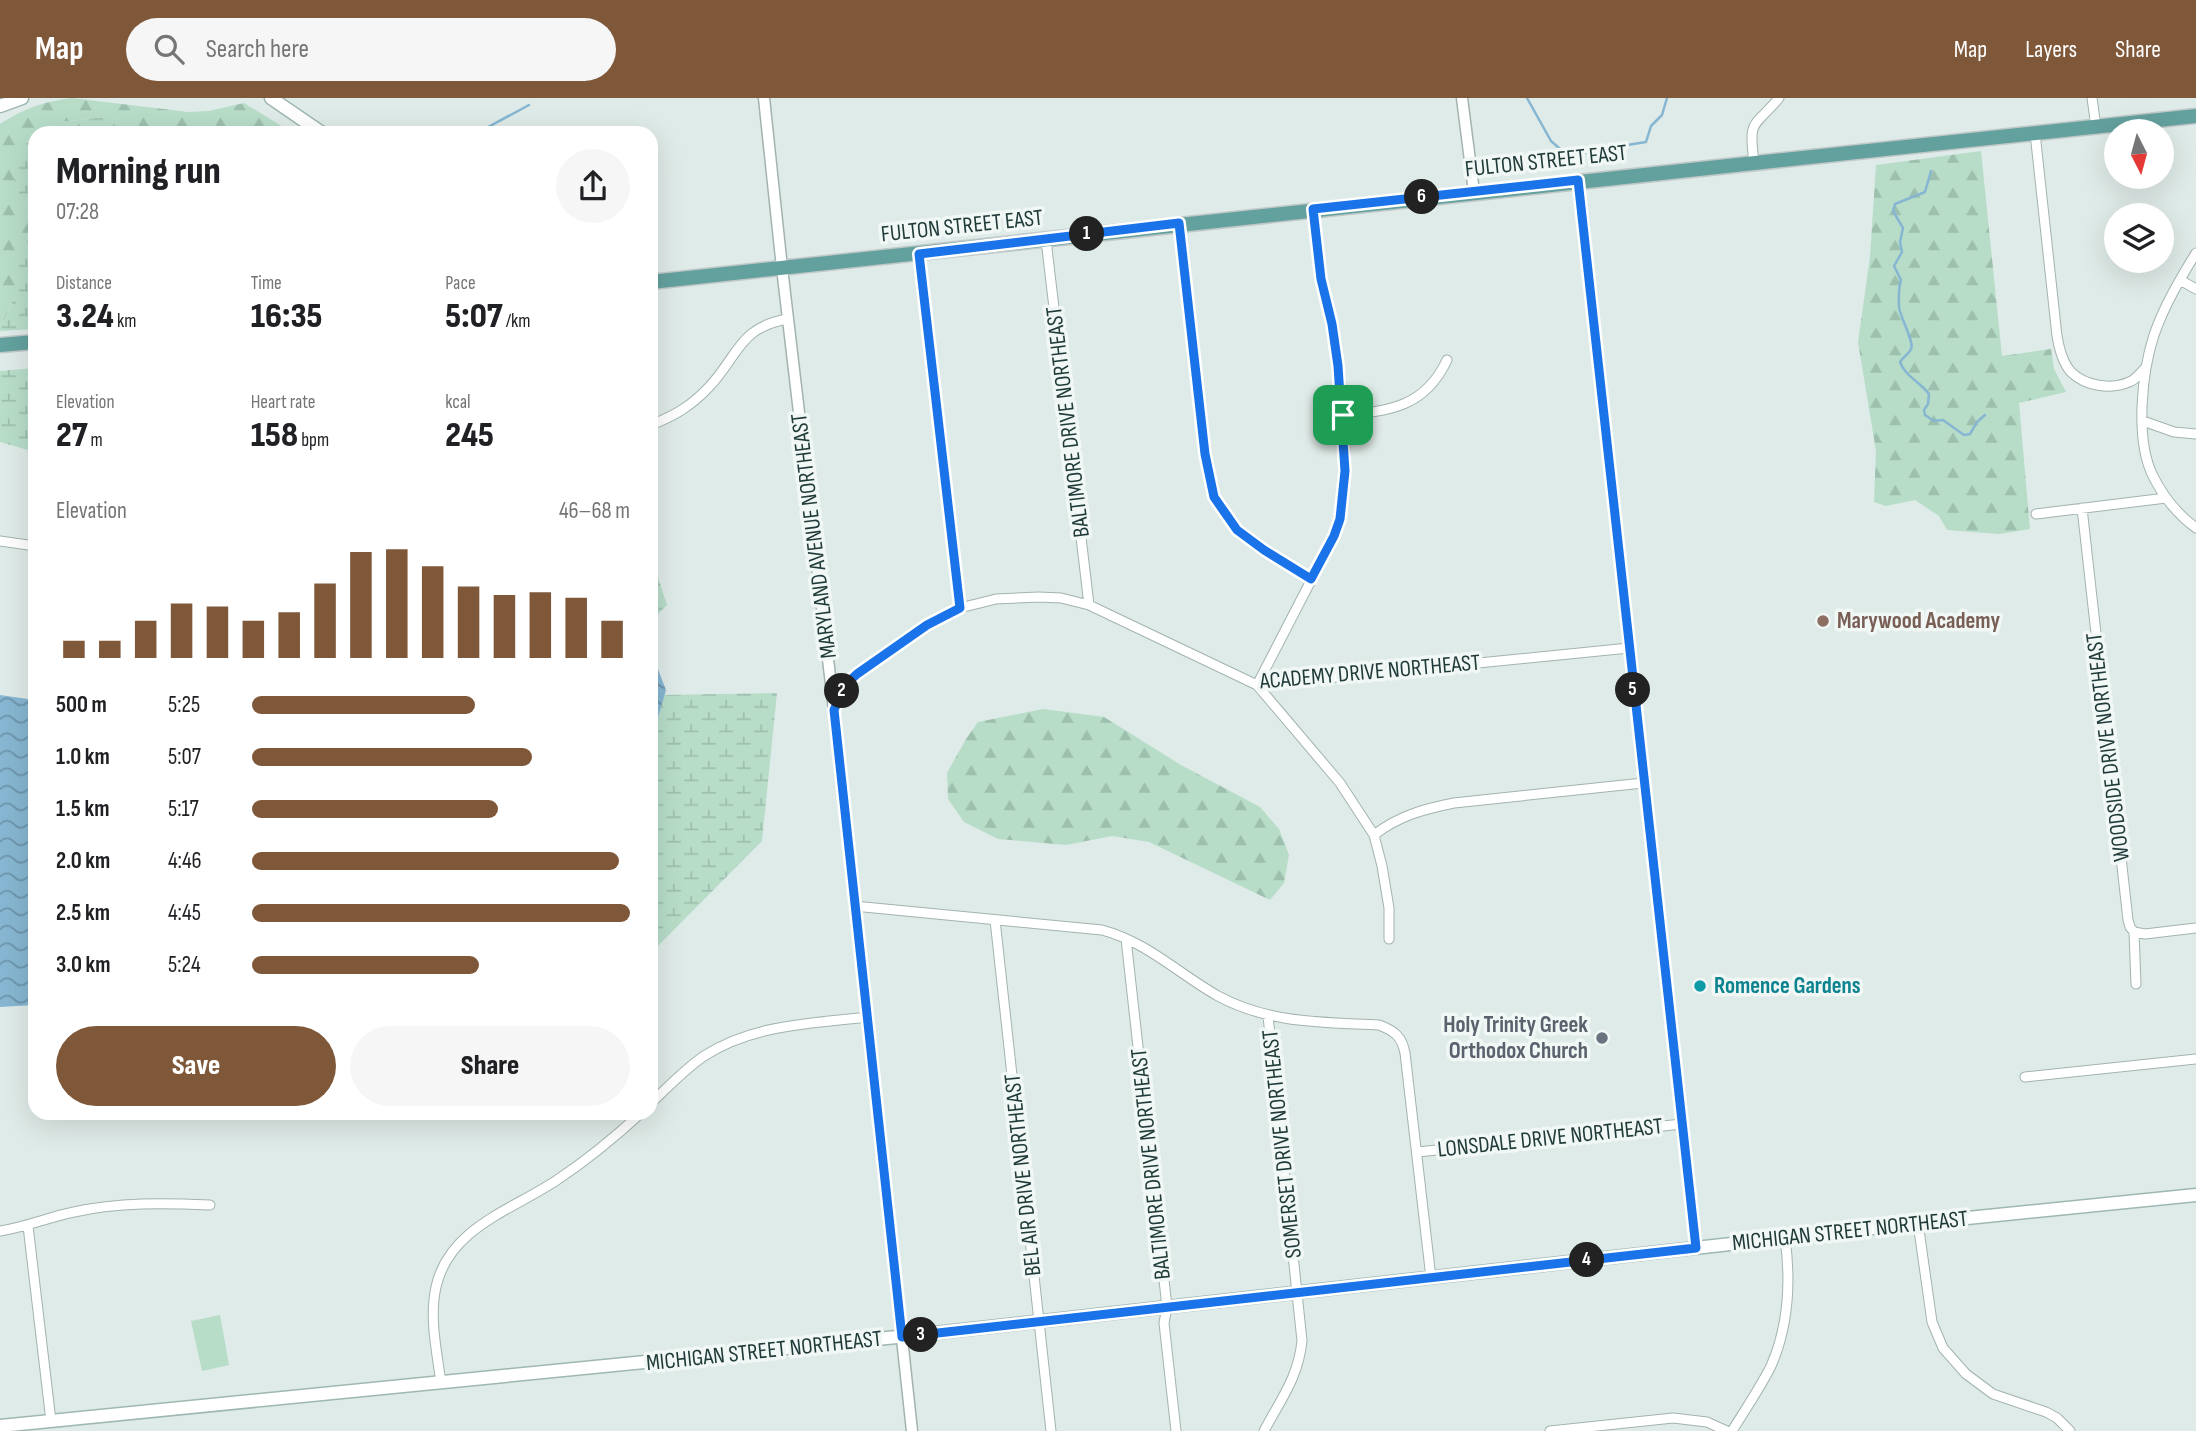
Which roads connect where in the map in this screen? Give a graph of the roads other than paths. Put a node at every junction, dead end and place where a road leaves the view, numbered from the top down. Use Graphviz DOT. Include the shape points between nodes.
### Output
graph roads {
  1 [pos="22,98"];
  2 [pos="271,98"];
  3 [pos="764,98"];
  4 [pos="1462,98"];
  5 [pos="1779,98"];
  6 [pos="2092,98"];
  7 [pos="0,106"];
  8 [pos="2196,116"];
  9 [pos="312,126"];
  10 [pos="2096,127"];
  11 [pos="2035,133"];
  12 [pos="1754,162"];
  13 [pos="1578,180"];
  14 [pos="1474,192"];
  15 [pos="1313,209"];
  16 [pos="1179,223"];
  17 [pos="1046,240"];
  18 [pos="2196,253"];
  19 [pos="919,254"];
  20 [pos="782,268"];
  21 [pos="2180,280"];
  22 [pos="658,281"];
  23 [pos="2196,289"];
  24 [pos="788,319"];
  25 [pos="28,343"];
  26 [pos="0,345"];
  27 [pos="1447,360"];
  28 [pos="2146,367"];
  29 [pos="1343,415"];
  30 [pos="2143,421"];
  31 [pos="658,422"];
  32 [pos="2196,434"];
  33 [pos="2166,498"];
  34 [pos="2082,508"];
  35 [pos="2036,514"];
  36 [pos="2196,528"];
  37 [pos="0,541"];
  38 [pos="28,545"];
  39 [pos="1311,579"];
  40 [pos="1089,605"];
  41 [pos="960,608"];
  42 [pos="1629,648"];
  43 [pos="1257,685"];
  44 [pos="834,710"];
  45 [pos="1643,783"];
  46 [pos="1374,835"];
  47 [pos="855,906"];
  48 [pos="995,920"];
  49 [pos="2196,928"];
  50 [pos="2134,932"];
  51 [pos="1126,939"];
  52 [pos="1389,939"];
  53 [pos="2136,984"];
  54 [pos="1268,1016"];
  55 [pos="867,1017"];
  56 [pos="2196,1059"];
  57 [pos="2025,1077"];
  58 [pos="658,1097"];
  59 [pos="633,1120"];
  60 [pos="1682,1124"];
  61 [pos="1418,1152"];
  62 [pos="2196,1195"];
  63 [pos="210,1205"];
  64 [pos="1918,1223"];
  65 [pos="28,1226"];
  66 [pos="0,1231"];
  67 [pos="1786,1238"];
  68 [pos="1696,1248"];
  69 [pos="1431,1278"];
  70 [pos="1298,1293"];
  71 [pos="1167,1307"];
  72 [pos="1039,1322"];
  73 [pos="902,1337"];
  74 [pos="441,1383"];
  75 [pos="51,1421"];
  76 [pos="0,1426"];
  77 [pos="912,1431"];
  78 [pos="1051,1431"];
  79 [pos="1176,1431"];
  80 [pos="1264,1431"];
  81 [pos="1550,1431"];
  82 [pos="1729,1431"];
  83 [pos="2070,1431"];
  1 -- 7 [label="main road"];
  2 -- 9 [label="main road"];
  3 -- 20 [label="street, MARYLAND AVENUE NORTHEAST"];
  4 -- 14 [label="street"];
  5 -- 12 [label="street" via="1754,125"];
  6 -- 10 [label="street"];
  8 -- 10 [label="main road, FULTON STREET EAST"];
  10 -- 11 [label="main road, FULTON STREET EAST"];
  11 -- 12 [label="main road, FULTON STREET EAST"];
  11 -- 28 [label="street" via="2057,336 2065,362 2082,380 2108,386 2131,382"];
  12 -- 13 [label="main road, FULTON STREET EAST"];
  13 -- 14 [label="main road, FULTON STREET EAST"];
  13 -- 42 [label="street"];
  14 -- 15 [label="main road, FULTON STREET EAST"];
  15 -- 16 [label="main road, FULTON STREET EAST"];
  15 -- 29 [label="street"];
  16 -- 17 [label="main road, FULTON STREET EAST"];
  16 -- 39 [label="street" via="1214,497 1237,530"];
  17 -- 19 [label="main road, FULTON STREET EAST"];
  17 -- 40 [label="street, BALTIMORE DRIVE NORTHEAST"];
  18 -- 21 [label="street"];
  19 -- 20 [label="main road, FULTON STREET EAST"];
  19 -- 41 [label="street"];
  20 -- 22 [label="main road, FULTON STREET EAST"];
  20 -- 24 [label="street, MARYLAND AVENUE NORTHEAST"];
  21 -- 23 [label="street"];
  21 -- 28 [label="street" via="2154,335"];
  24 -- 31 [label="street" via="754,330 697,399 679,414"];
  24 -- 44 [label="street, MARYLAND AVENUE NORTHEAST"];
  25 -- 26 [label="main road"];
  27 -- 29 [label="street" via="1434,383 1408,402 1378,412"];
  28 -- 30 [label="street"];
  29 -- 39 [label="street" via="1345,471 1340,519"];
  30 -- 32 [label="street"];
  30 -- 33 [label="street" via="2144,449"];
  33 -- 34 [label="street"];
  33 -- 36 [label="street"];
  34 -- 35 [label="street"];
  34 -- 50 [label="street, WOODSIDE DRIVE NORTHEAST" via="2128,920"];
  37 -- 38 [label="street"];
  39 -- 43 [label="street"];
  40 -- 41 [label="street, ACADEMY DRIVE NORTHEAST" via="1039,597"];
  40 -- 43 [label="street, ACADEMY DRIVE NORTHEAST"];
  41 -- 44 [label="street, ACADEMY DRIVE NORTHEAST" via="857,674 845,685"];
  42 -- 43 [label="street, ACADEMY DRIVE NORTHEAST"];
  42 -- 45 [label="street"];
  43 -- 46 [label="street" via="1340,783"];
  44 -- 47 [label="street, MARYLAND AVENUE NORTHEAST"];
  45 -- 46 [label="street" via="1454,803 1400,818"];
  45 -- 60 [label="street"];
  46 -- 52 [label="street" via="1389,908"];
  47 -- 48 [label="street"];
  47 -- 55 [label="street, MARYLAND AVENUE NORTHEAST"];
  48 -- 51 [label="street" via="1102,930"];
  48 -- 72 [label="street, BEL AIR DRIVE NORTHEAST"];
  49 -- 50 [label="street"];
  50 -- 53 [label="street, WOODSIDE DRIVE NORTHEAST"];
  51 -- 54 [label="street" via="1219,996"];
  51 -- 71 [label="street, BALTIMORE DRIVE NORTHEAST"];
  54 -- 61 [label="street" via="1391,1029 1403,1041"];
  54 -- 70 [label="street, SOMERSET DRIVE NORTHEAST"];
  55 -- 58 [label="street" via="750,1033 702,1058"];
  55 -- 73 [label="street, MARYLAND AVENUE NORTHEAST"];
  56 -- 57 [label="street"];
  59 -- 74 [label="street" via="601,1150 463,1238 443,1267 434,1297"];
  60 -- 61 [label="street, LONSDALE DRIVE NORTHEAST"];
  60 -- 68 [label="street"];
  61 -- 69 [label="street"];
  62 -- 64 [label="main road, MICHIGAN STREET NORTHEAST"];
  63 -- 65 [label="street" via="114,1205"];
  64 -- 67 [label="main road, MICHIGAN STREET NORTHEAST"];
  64 -- 83 [label="street" via="1932,1322 1943,1348 1966,1374 1993,1394 2046,1412"];
  65 -- 66 [label="street"];
  65 -- 75 [label="street"];
  67 -- 68 [label="main road, MICHIGAN STREET NORTHEAST"];
  67 -- 82 [label="street" via="1788,1297 1777,1351"];
  68 -- 69 [label="main road, MICHIGAN STREET NORTHEAST"];
  69 -- 70 [label="main road, MICHIGAN STREET NORTHEAST"];
  70 -- 71 [label="main road, MICHIGAN STREET NORTHEAST"];
  70 -- 80 [label="street, SOMERSET DRIVE NORTHEAST" via="1300,1356 1291,1384"];
  71 -- 72 [label="main road, MICHIGAN STREET NORTHEAST"];
  71 -- 79 [label="street, BALTIMORE DRIVE NORTHEAST" via="1164,1323"];
  72 -- 73 [label="main road, MICHIGAN STREET NORTHEAST"];
  72 -- 78 [label="street, BEL AIR DRIVE NORTHEAST"];
  73 -- 74 [label="main road, MICHIGAN STREET NORTHEAST"];
  73 -- 77 [label="street, MARYLAND AVENUE NORTHEAST"];
  74 -- 75 [label="main road, MICHIGAN STREET NORTHEAST"];
  75 -- 76 [label="main road, MICHIGAN STREET NORTHEAST"];
  81 -- 82 [label="street" via="1673,1418 1707,1422"];
}
